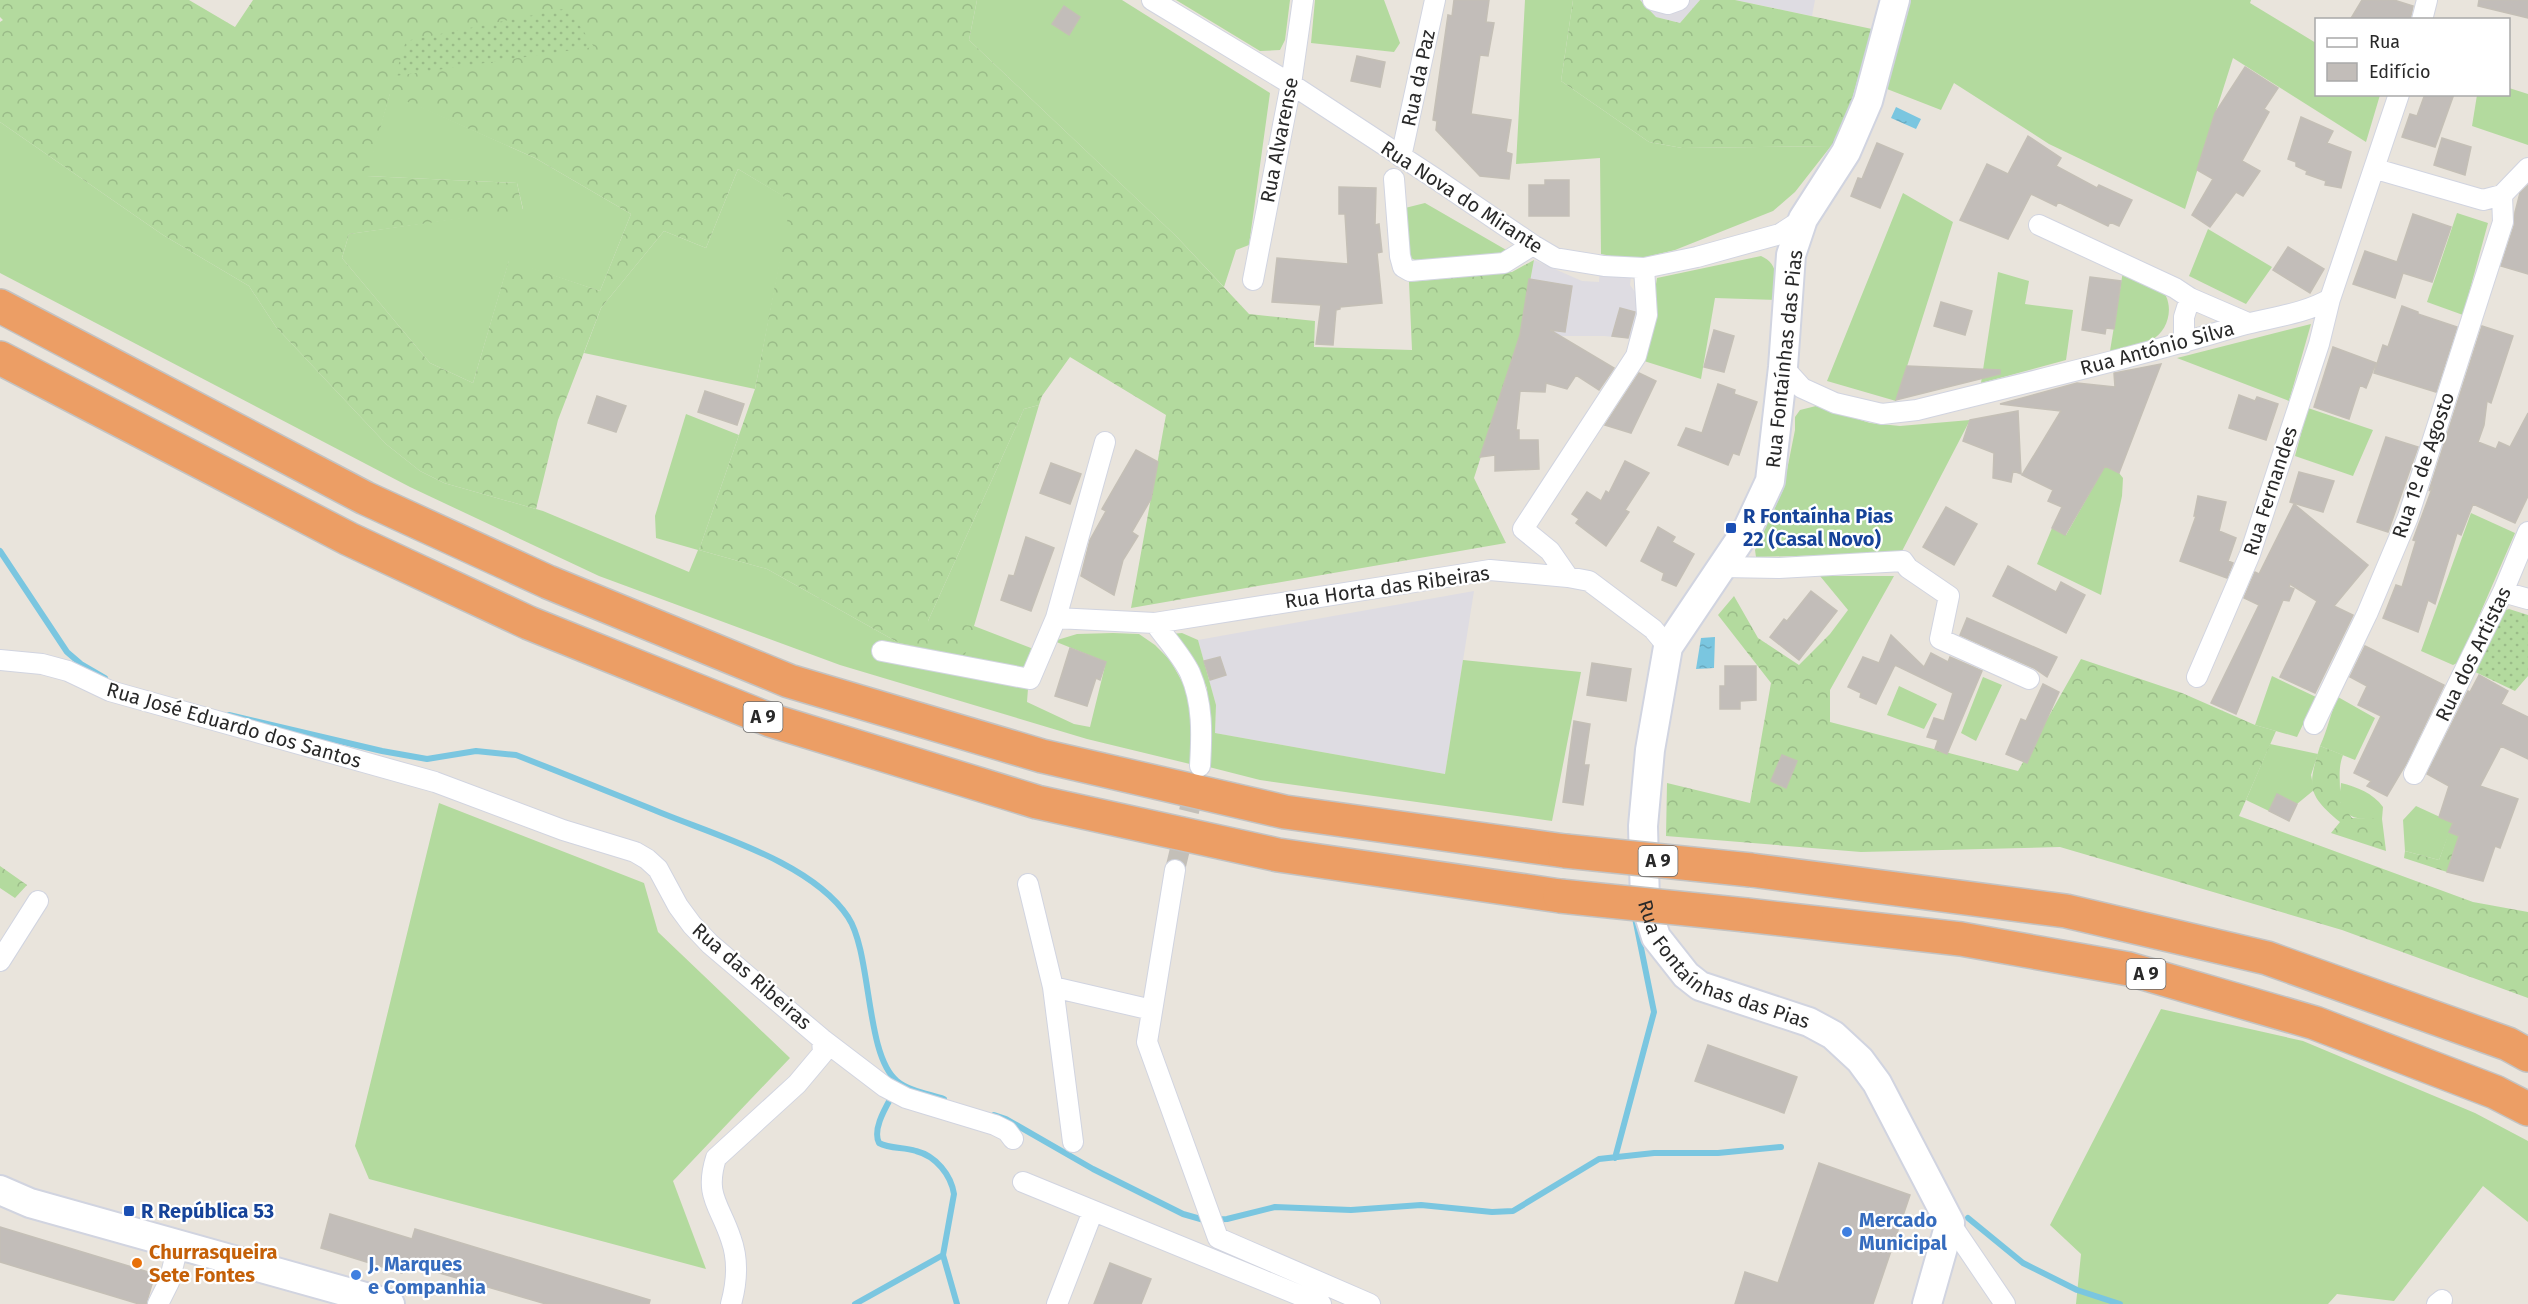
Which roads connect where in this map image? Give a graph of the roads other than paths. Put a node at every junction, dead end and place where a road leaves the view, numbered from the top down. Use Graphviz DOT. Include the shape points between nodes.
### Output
graph roads {
  1 [pos="1152,0"];
  2 [pos="1303,0"];
  3 [pos="1435,0"];
  4 [pos="1653,0"];
  5 [pos="1679,0"];
  6 [pos="1894,0"];
  7 [pos="2427,0"];
  8 [pos="2422,18"];
  9 [pos="1290,84"];
  10 [pos="2398,96"];
  11 [pos="1401,157"];
  12 [pos="2528,168"];
  13 [pos="2376,169"];
  14 [pos="1394,179"];
  15 [pos="2502,195"];
  16 [pos="1803,219"];
  17 [pos="2039,225"];
  18 [pos="1533,245"];
  19 [pos="1644,268"];
  20 [pos="1253,280"];
  21 [pos="2190,298"];
  22 [pos="2331,299"];
  23 [pos="0,306"];
  24 [pos="2248,323"];
  25 [pos="2184,343"];
  26 [pos="11,364"];
  27 [pos="1783,367"];
  28 [pos="1105,442"];
  29 [pos="2528,532"];
  30 [pos="1722,567"];
  31 [pos="1568,577"];
  32 [pos="2503,592"];
  33 [pos="2528,599"];
  34 [pos="1056,618"];
  35 [pos="1155,623"];
  36 [pos="1668,647"];
  37 [pos="882,651"];
  38 [pos="0,660"];
  39 [pos="2197,677"];
  40 [pos="2029,679"];
  41 [pos="2313,724"];
  42 [pos="1200,766"];
  43 [pos="2414,774"];
  44 [pos="435,782"];
  45 [pos="1175,870"];
  46 [pos="1028,884"];
  47 [pos="38,901"];
  48 [pos="0,961"];
  49 [pos="1053,987"];
  50 [pos="1152,1010"];
  51 [pos="822,1040"];
  52 [pos="2528,1055"];
  53 [pos="2528,1109"];
  54 [pos="1013,1139"];
  55 [pos="1072,1142"];
  56 [pos="1023,1182"];
  57 [pos="0,1190"];
  58 [pos="1094,1211"];
  59 [pos="1950,1223"];
  60 [pos="178,1246"];
  61 [pos="355,1299"];
  62 [pos="158,1304"];
  63 [pos="390,1304"];
  64 [pos="731,1304"];
  65 [pos="1057,1304"];
  66 [pos="1321,1304"];
  67 [pos="1370,1304"];
  68 [pos="1927,1304"];
  69 [pos="2005,1304"];
  1 -- 9 [label="street, Rua Nova do Mirante"];
  2 -- 9 [label="street, Rua Alvarense"];
  3 -- 11 [label="street, Rua da Paz"];
  4 -- 5 [label="street" via="1661,4"];
  6 -- 16 [label="street, Rua Fontaínhas das Pias" via="1868,101 1846,152"];
  7 -- 8 [label="street"];
  9 -- 11 [label="street, Rua Nova do Mirante"];
  9 -- 20 [label="street, Rua Alvarense"];
  10 -- 13 [label="street"];
  11 -- 18 [label="street, Rua Nova do Mirante"];
  12 -- 15 [label="street"];
  13 -- 15 [label="street" via="2483,200"];
  13 -- 22 [label="street"];
  14 -- 18 [label="street" via="1400,256 1403,267 1410,271 1504,263"];
  15 -- 41 [label="street, Rua 1º de Agosto" via="2503,222 2408,517 2367,614"];
  16 -- 19 [label="street, Rua Nova do Mirante" via="1780,234"];
  16 -- 27 [label="street, Rua Fontaínhas das Pias" via="1791,255"];
  17 -- 21 [label="street"];
  18 -- 19 [label="street, Rua Nova do Mirante" via="1555,258"];
  19 -- 31 [label="street" via="1647,315 1636,356 1523,529 1550,551"];
  21 -- 24 [label="street"];
  21 -- 25 [label="street" via="2184,317"];
  22 -- 24 [label="street, Rua António Silva" via="2309,310"];
  22 -- 39 [label="street, Rua Fernandes" via="2250,554"];
  23 -- 52 [label="highway, A 9, bridge" via="365,498 548,582 789,681 1041,756 1285,812 1565,851 1751,870 2066,911 2268,958 2508,1044"];
  24 -- 25 [label="street, Rua António Silva"];
  25 -- 27 [label="street, Rua António Silva" via="1917,410 1882,414 1813,394"];
  26 -- 53 [label="highway, A 9, bridge" via="360,544 529,623 770,720 1037,802 1278,855 1560,896 1961,939 2129,969 2315,1023 2494,1092"];
  27 -- 30 [label="street, Rua Fontaínhas das Pias" via="1770,480 1748,528"];
  28 -- 34 [label="street"];
  29 -- 32 [label="street, Rua dos Artistas"];
  30 -- 36 [label="street, Rua Fontaínhas das Pias"];
  30 -- 40 [label="street" via="1903,561 1949,596 1940,639"];
  31 -- 35 [label="street, Rua Horta das Ribeiras" via="1490,570"];
  31 -- 36 [label="street, Rua Horta das Ribeiras" via="1589,581 1615,599 1653,628"];
  32 -- 33 [label="street"];
  32 -- 43 [label="street, Rua dos Artistas"];
  34 -- 35 [label="street, Rua Horta das Ribeiras"];
  34 -- 37 [label="street" via="1030,679"];
  35 -- 42 [label="street" via="1189,671 1198,696 1202,730"];
  36 -- 59 [label="street, Rua Fontaínhas das Pias" via="1650,750 1643,826 1646,902 1656,937 1686,975 1700,986 1791,1014 1845,1044 1877,1083"];
  38 -- 44 [label="street, Rua José Eduardo dos Santos" via="68,671 110,691"];
  44 -- 51 [label="street, Rua das Ribeiras" via="647,859 658,869 678,906 704,938"];
  45 -- 50 [label="street"];
  46 -- 49 [label="street"];
  47 -- 48 [label="street"];
  49 -- 50 [label="street"];
  49 -- 55 [label="street"];
  50 -- 67 [label="street" via="1147,1042 1218,1238"];
  51 -- 54 [label="street, Rua das Ribeiras" via="906,1098 995,1125"];
  51 -- 64 [label="street" via="823,1053 797,1084 716,1158 711,1198 732,1240 736,1263 737,1283"];
  56 -- 58 [label="street"];
  57 -- 60 [label="street" via="30,1203"];
  58 -- 65 [label="street"];
  58 -- 66 [label="street"];
  59 -- 68 [label="street"];
  59 -- 69 [label="street"];
  60 -- 61 [label="street"];
  60 -- 62 [label="street" via="169,1282"];
  61 -- 63 [label="street"];
}
